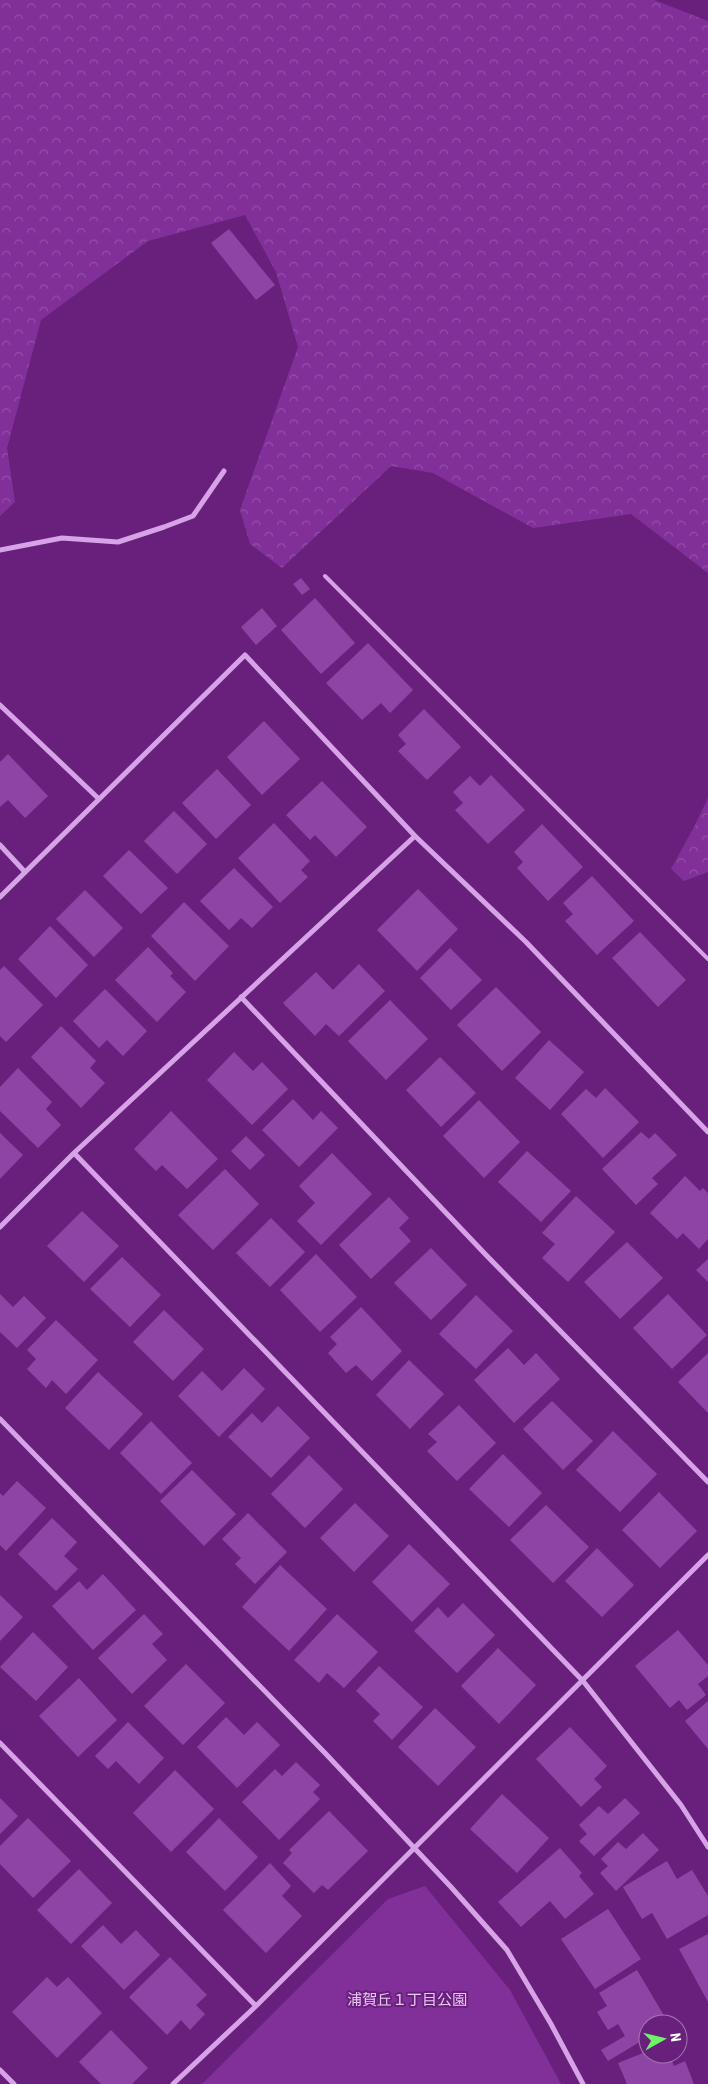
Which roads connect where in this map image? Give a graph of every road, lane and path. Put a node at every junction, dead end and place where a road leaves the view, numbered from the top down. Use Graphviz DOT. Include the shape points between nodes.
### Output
graph roads {
  1 [pos="224,471"];
  2 [pos="0,550"];
  3 [pos="325,576"];
  4 [pos="0,705"];
  5 [pos="99,799"];
  6 [pos="415,836"];
  7 [pos="0,845"];
  8 [pos="25,872"];
  9 [pos="0,897"];
  10 [pos="708,959"];
  11 [pos="242,998"];
  12 [pos="708,1132"];
  13 [pos="74,1153"];
  14 [pos="0,1227"];
  15 [pos="0,1420"];
  16 [pos="708,1482"];
  17 [pos="708,1555"];
  18 [pos="583,1681"];
  19 [pos="0,1743"];
  20 [pos="708,1847"];
  21 [pos="414,1848"];
  22 [pos="256,2006"];
  23 [pos="0,2070"];
  24 [pos="14,2084"];
  25 [pos="173,2084"];
  26 [pos="583,2084"];
  1 -- 2 [label="street" via="193,516 164,527 118,542 62,538"];
  3 -- 10 [label="lane"];
  4 -- 5 [label="street"];
  5 -- 6 [label="street" via="246,655"];
  5 -- 8 [label="street"];
  6 -- 11 [label="street"];
  6 -- 12 [label="street" via="526,942"];
  7 -- 8 [label="street"];
  8 -- 9 [label="street"];
  11 -- 13 [label="street"];
  11 -- 16 [label="street"];
  13 -- 14 [label="street"];
  13 -- 18 [label="street"];
  15 -- 21 [label="street"];
  17 -- 18 [label="street"];
  18 -- 20 [label="street" via="680,1805"];
  18 -- 21 [label="street"];
  19 -- 22 [label="street"];
  21 -- 22 [label="street"];
  21 -- 26 [label="street" via="506,1950"];
  22 -- 25 [label="street"];
  23 -- 24 [label="street"];
}
